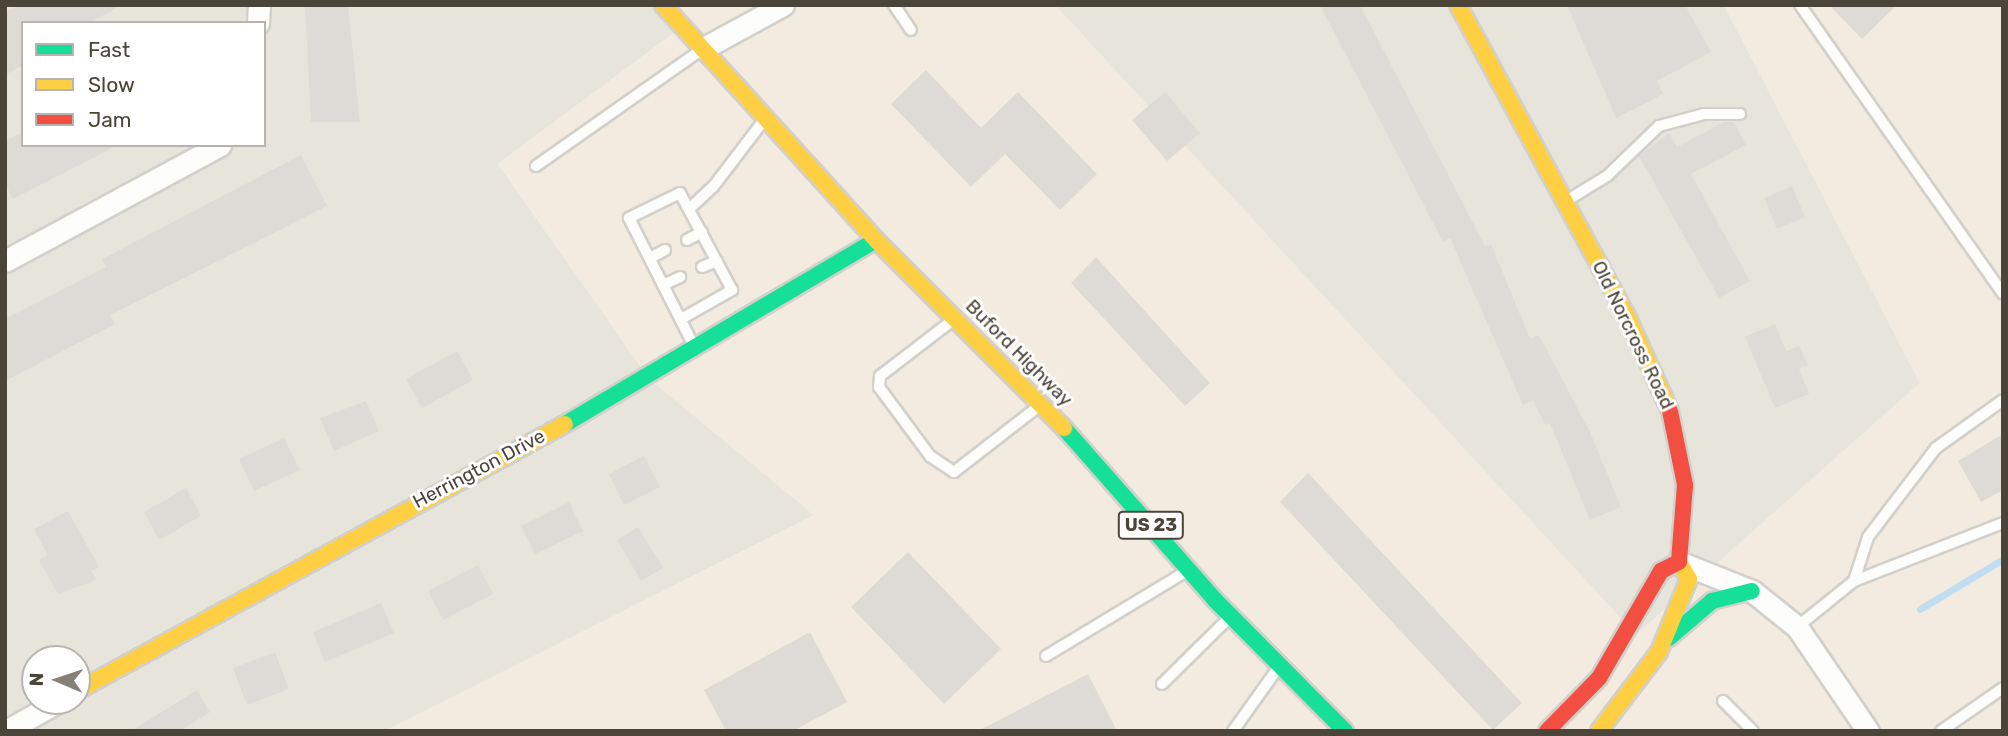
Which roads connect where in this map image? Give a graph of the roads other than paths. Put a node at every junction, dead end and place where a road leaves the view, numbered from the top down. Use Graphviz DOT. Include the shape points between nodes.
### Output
graph roads {
  1 [pos="663,5"];
  2 [pos="894,5"];
  3 [pos="1458,5"];
  4 [pos="1800,5"];
  5 [pos="782,6"];
  6 [pos="911,30"];
  7 [pos="704,48"];
  8 [pos="1740,114"];
  9 [pos="765,117"];
  10 [pos="215,147"];
  11 [pos="536,166"];
  12 [pos="1564,202"];
  13 [pos="689,209"];
  14 [pos="702,232"];
  15 [pos="687,240"];
  16 [pos="876,240"];
  17 [pos="665,250"];
  18 [pos="650,258"];
  19 [pos="5,261"];
  20 [pos="717,261"];
  21 [pos="702,267"];
  22 [pos="680,277"];
  23 [pos="663,285"];
  24 [pos="2003,294"];
  25 [pos="956,319"];
  26 [pos="681,320"];
  27 [pos="696,351"];
  28 [pos="2003,400"];
  29 [pos="1041,404"];
  30 [pos="2003,523"];
  31 [pos="1679,562"];
  32 [pos="1189,570"];
  33 [pos="1854,581"];
  34 [pos="1752,591"];
  35 [pos="1231,616"];
  36 [pos="1797,627"];
  37 [pos="1659,652"];
  38 [pos="1046,656"];
  39 [pos="1280,665"];
  40 [pos="91,683"];
  41 [pos="1162,684"];
  42 [pos="2003,688"];
  43 [pos="1723,701"];
  44 [pos="34,715"];
  45 [pos="6,731"];
  46 [pos="1233,731"];
  47 [pos="1346,731"];
  48 [pos="1547,731"];
  49 [pos="1599,731"];
  50 [pos="1753,731"];
  51 [pos="1868,731"];
  52 [pos="1941,731"];
  1 -- 7 [label="street, Buford Highway / US 23"];
  2 -- 6 [label="lane"];
  3 -- 12 [label="street, Old Norcross Road"];
  4 -- 24 [label="lane"];
  5 -- 7 [label="street"];
  7 -- 9 [label="street, Buford Highway / US 23"];
  7 -- 11 [label="lane"];
  8 -- 12 [label="lane" via="1704,114 1659,126 1607,176"];
  9 -- 13 [label="lane" via="713,187"];
  9 -- 16 [label="street, Buford Highway / US 23"];
  10 -- 19 [label="street"];
  12 -- 31 [label="street, Old Norcross Road" via="1671,412 1685,485"];
  13 -- 14 [label="lane"];
  13 -- 18 [label="lane" via="680,193 629,218"];
  14 -- 15 [label="lane"];
  14 -- 20 [label="lane"];
  16 -- 25 [label="street, Buford Highway / US 23"];
  16 -- 27 [label="street, Herrington Drive"];
  17 -- 18 [label="lane"];
  18 -- 23 [label="lane"];
  20 -- 21 [label="lane"];
  20 -- 26 [label="lane" via="732,290"];
  22 -- 23 [label="lane"];
  23 -- 26 [label="lane"];
  25 -- 29 [label="street, Buford Highway / US 23"];
  25 -- 29 [label="lane" via="880,376 879,387 930,456 954,472"];
  26 -- 27 [label="lane"];
  27 -- 40 [label="street, Herrington Drive"];
  28 -- 33 [label="lane" via="1936,448 1868,537"];
  29 -- 32 [label="street, Buford Highway / US 23"];
  30 -- 33 [label="lane"];
  31 -- 34 [label="street"];
  31 -- 37 [label="street, Old Norcross Road" via="1689,579"];
  31 -- 48 [label="street" via="1661,571 1599,678"];
  32 -- 35 [label="street, Buford Highway / US 23"];
  32 -- 38 [label="lane"];
  33 -- 36 [label="lane"];
  34 -- 36 [label="street"];
  34 -- 37 [label="street" via="1712,601 1679,622"];
  35 -- 39 [label="street, Buford Highway / US 23"];
  35 -- 41 [label="lane"];
  36 -- 51 [label="street"];
  37 -- 49 [label="street"];
  39 -- 46 [label="lane"];
  39 -- 47 [label="street, Buford Highway / US 23"];
  42 -- 52 [label="lane"];
  43 -- 50 [label="lane"];
  44 -- 45 [label="street"];
}
